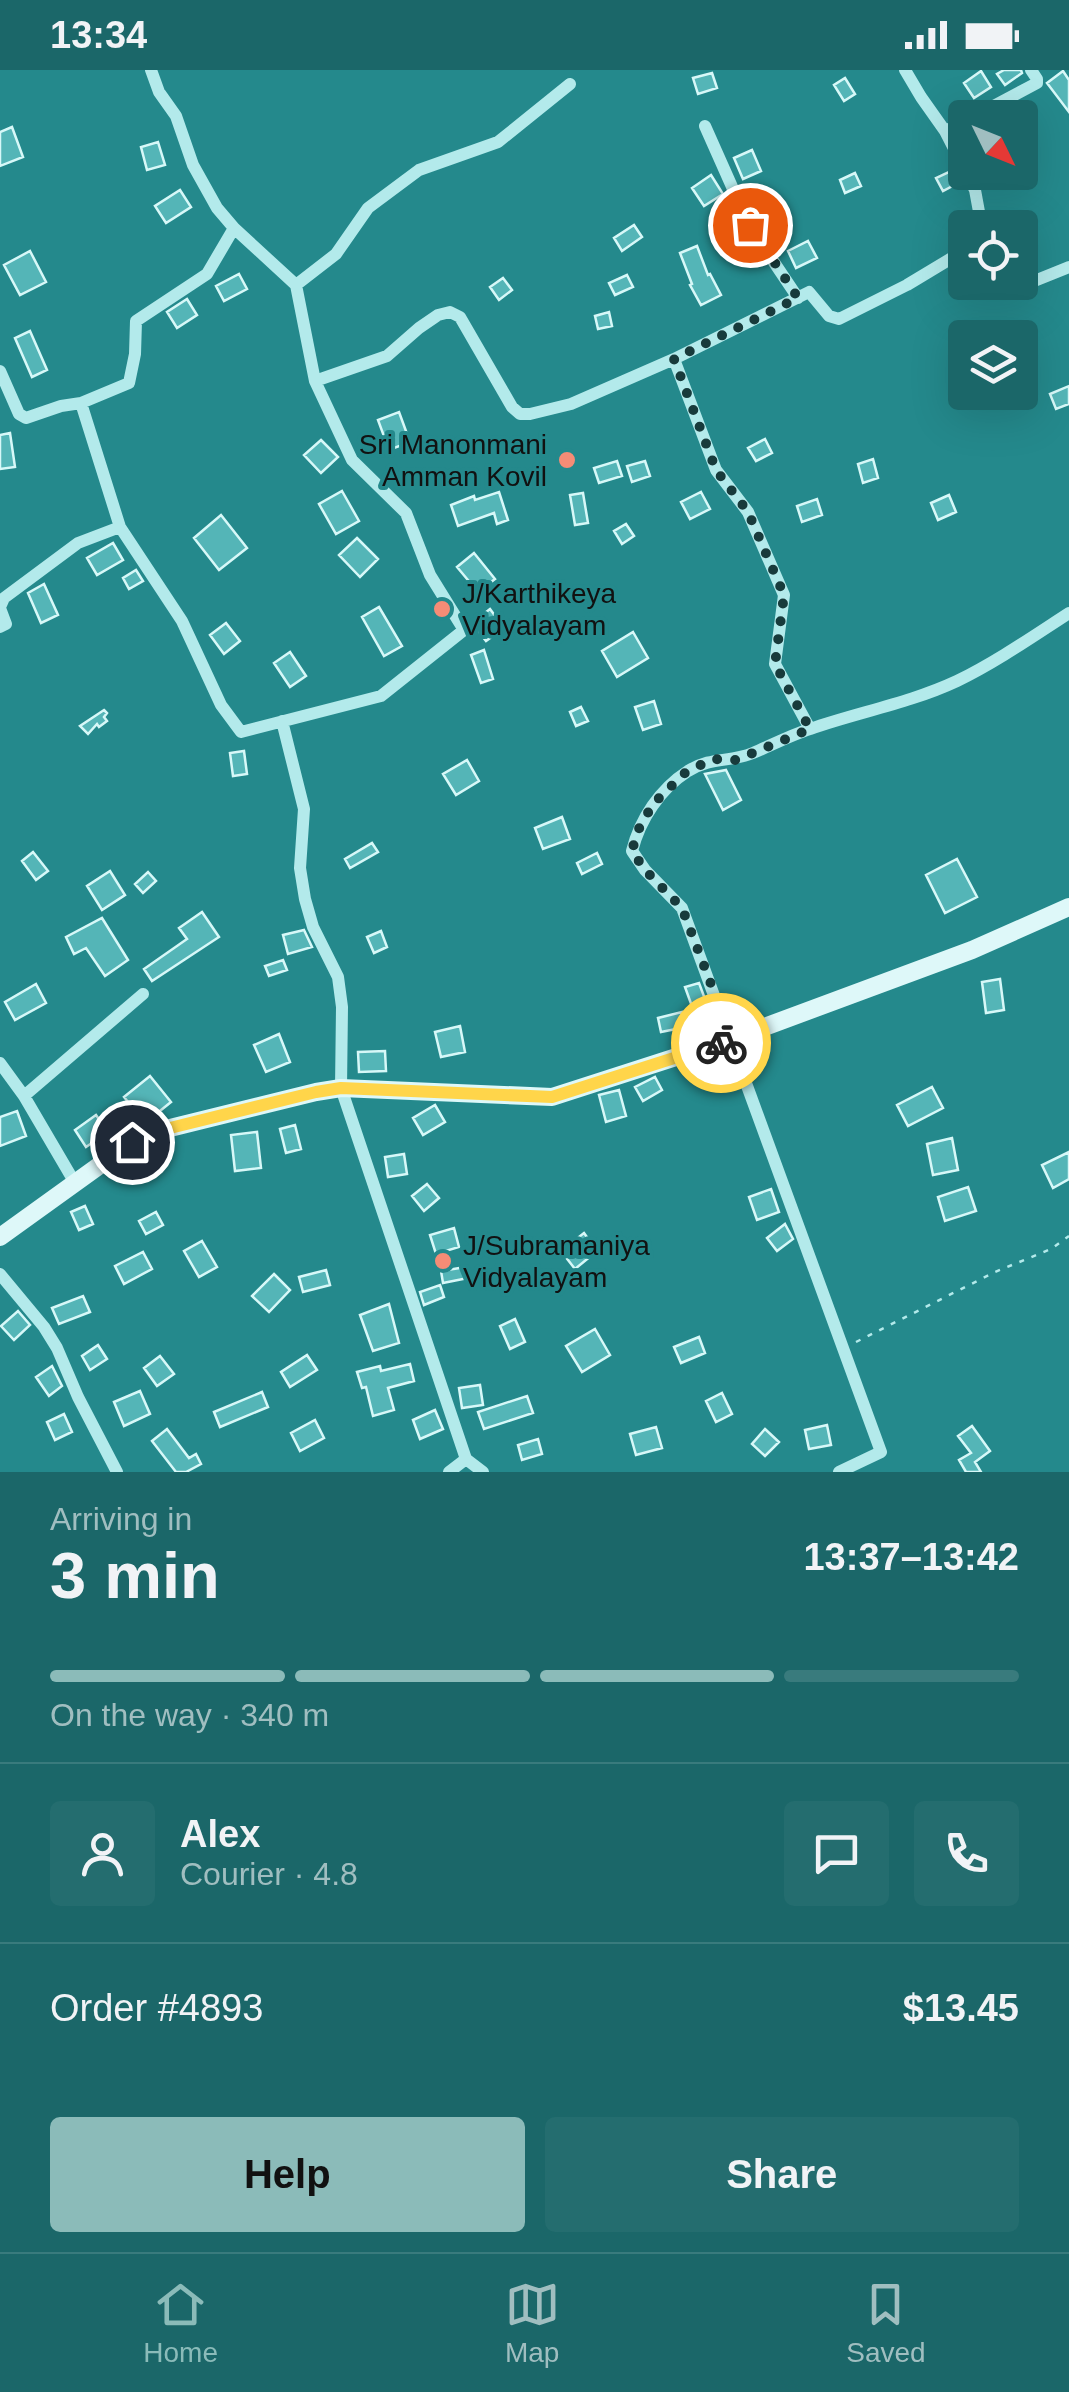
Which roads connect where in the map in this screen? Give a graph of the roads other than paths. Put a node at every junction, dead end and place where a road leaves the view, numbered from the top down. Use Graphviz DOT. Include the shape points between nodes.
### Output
graph roads {
  1 [pos="151,70"];
  2 [pos="905,70"];
  3 [pos="1031,70"];
  4 [pos="570,84"];
  5 [pos="1005,100"];
  6 [pos="705,126"];
  7 [pos="948,129"];
  8 [pos="945,131"];
  9 [pos="948,137"];
  10 [pos="234,228"];
  11 [pos="948,260"];
  12 [pos="1069,268"];
  13 [pos="1038,280"];
  14 [pos="296,286"];
  15 [pos="798,298"];
  16 [pos="674,359"];
  17 [pos="0,371"];
  18 [pos="315,381"];
  19 [pos="81,403"];
  20 [pos="120,526"];
  21 [pos="0,607"];
  22 [pos="1069,613"];
  23 [pos="0,627"];
  24 [pos="282,721"];
  25 [pos="810,729"];
  26 [pos="1069,907"];
  27 [pos="142,994"];
  28 [pos="732,1039"];
  29 [pos="0,1063"];
  30 [pos="341,1088"];
  31 [pos="24,1096"];
  32 [pos="76,1184"];
  33 [pos="0,1237"];
  34 [pos="0,1274"];
  35 [pos="466,1459"];
  36 [pos="117,1472"];
  37 [pos="448,1472"];
  38 [pos="483,1472"];
  39 [pos="839,1472"];
  1 -- 10 [label="street" via="193,165"];
  2 -- 8 [label="street"];
  3 -- 5 [label="street" via="1037,84"];
  4 -- 14 [label="street" via="498,142 406,179 368,208 336,254"];
  6 -- 15 [label="street" via="750,225"];
  7 -- 8 [label="street"];
  8 -- 9 [label="street"];
  10 -- 14 [label="street"];
  10 -- 19 [label="street" via="206,274 136,321 129,383"];
  11 -- 15 [label="street" via="839,318 829,316 809,292"];
  12 -- 13 [label="street"];
  14 -- 18 [label="street"];
  15 -- 16 [label="street"];
  16 -- 18 [label="street" via="570,404 520,414 460,317 450,312 387,356"];
  16 -- 25 [label="street" via="716,470 748,512 784,595 775,664"];
  17 -- 19 [label="street" via="26,418"];
  18 -- 24 [label="street" via="352,460 406,513 430,574 464,630 381,696"];
  19 -- 20 [label="street"];
  20 -- 21 [label="street" via="78,543"];
  20 -- 24 [label="street" via="182,621 241,732"];
  21 -- 23 [label="street" via="6,624"];
  22 -- 25 [label="street" via="954,682"];
  24 -- 30 [label="street" via="304,808 305,899 338,976"];
  25 -- 28 [label="street" via="685,773 653,804 632,851 682,908"];
  26 -- 28 [label="street"];
  27 -- 31 [label="street"];
  28 -- 30 [label="street" via="552,1097"];
  28 -- 39 [label="street" via="881,1452"];
  29 -- 31 [label="street"];
  30 -- 32 [label="street" via="166,1129 132,1142"];
  30 -- 35 [label="street"];
  31 -- 32 [label="street"];
  32 -- 33 [label="street"];
  34 -- 36 [label="street" via="57,1348"];
  35 -- 37 [label="street"];
  35 -- 38 [label="street"];
}
